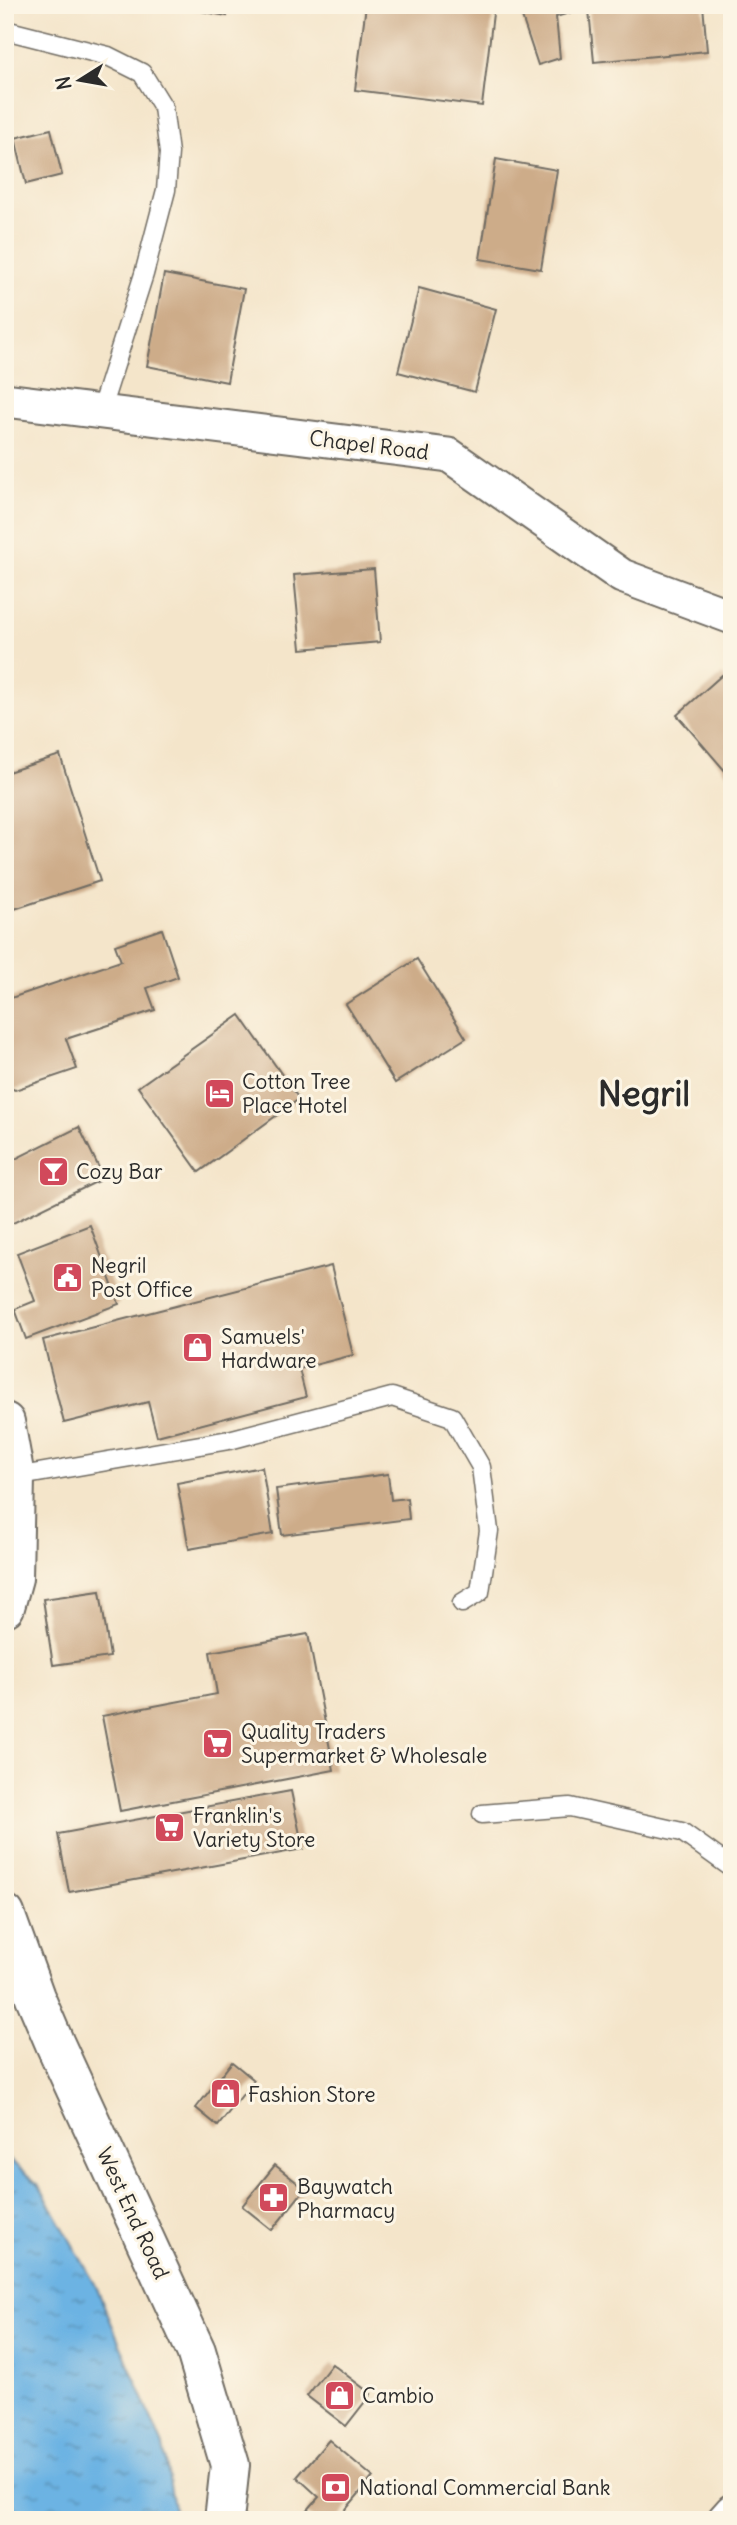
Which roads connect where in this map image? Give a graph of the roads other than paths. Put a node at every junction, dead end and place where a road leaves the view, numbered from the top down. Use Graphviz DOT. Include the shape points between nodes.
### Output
graph roads {
  1 [pos="5,30"];
  2 [pos="5,400"];
  3 [pos="100,412"];
  4 [pos="732,617"];
  5 [pos="5,1422"];
  6 [pos="15,1477"];
  7 [pos="462,1603"];
  8 [pos="5,1607"];
  9 [pos="482,1814"];
  10 [pos="732,1868"];
  11 [pos="5,1914"];
  12 [pos="732,2511"];
  13 [pos="224,2520"];
  14 [pos="724,2520"];
  1 -- 3 [label="lane" via="108,56 142,73 163,107 169,153 166,190"];
  2 -- 3 [label="street, Chapel Road"];
  3 -- 4 [label="street, Chapel Road" via="449,455 622,576"];
  5 -- 6 [label="main road"];
  6 -- 7 [label="lane" via="229,1440 392,1397 452,1417 481,1466 489,1531 484,1568 480,1592"];
  6 -- 8 [label="main road" via="13,1578"];
  9 -- 10 [label="lane" via="570,1807 682,1832"];
  11 -- 13 [label="main road, West End Road" via="55,2044 196,2351 230,2465"];
  12 -- 14 [label="street"];
}
